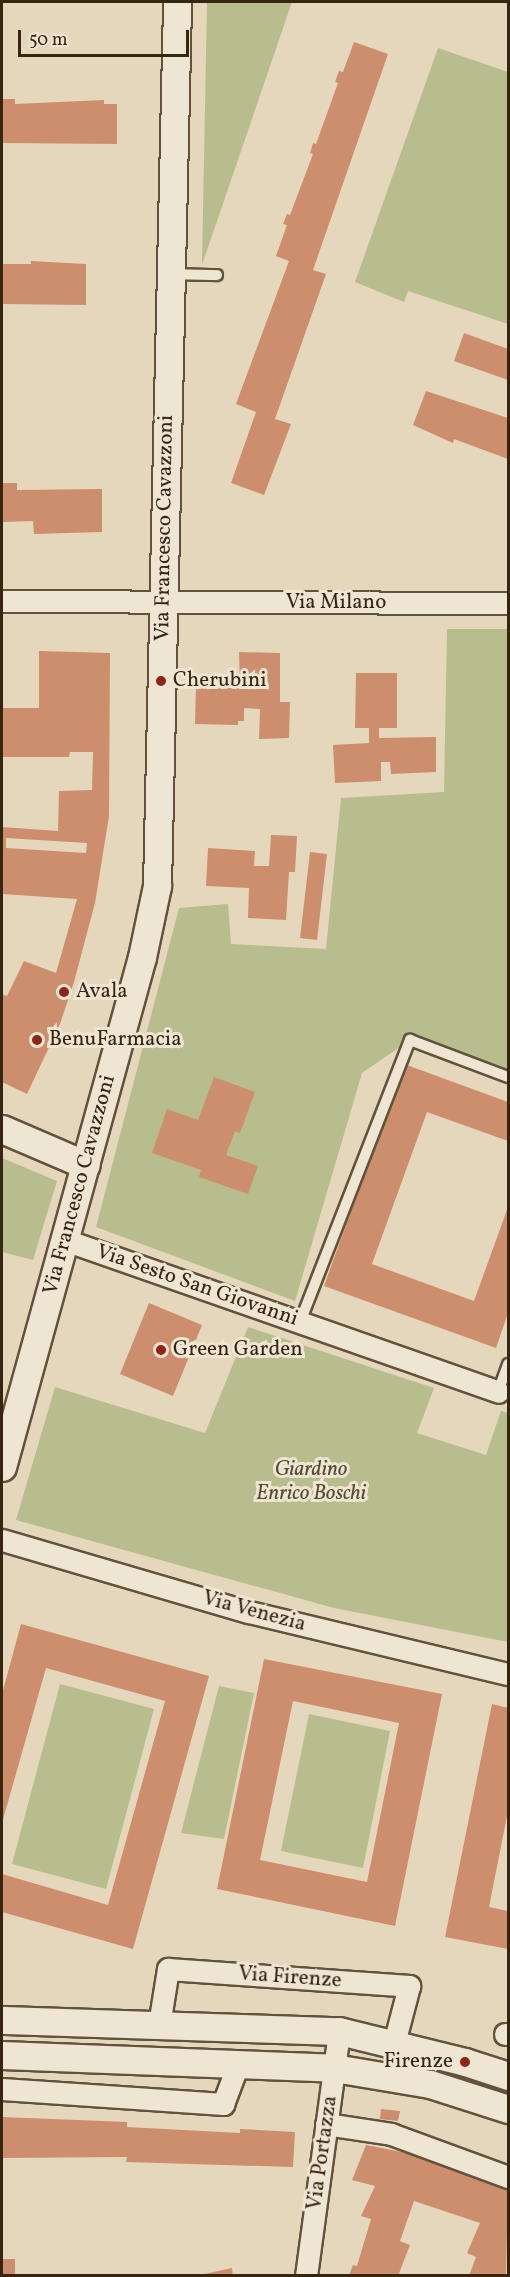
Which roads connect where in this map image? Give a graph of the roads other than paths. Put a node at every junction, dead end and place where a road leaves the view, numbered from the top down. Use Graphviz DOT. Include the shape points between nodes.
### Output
graph roads {
  1 [pos="177,2"];
  2 [pos="172,274"];
  3 [pos="217,275"];
  4 [pos="2,601"];
  5 [pos="164,603"];
  6 [pos="508,603"];
  7 [pos="508,1077"];
  8 [pos="2,1129"];
  9 [pos="86,1165"];
  10 [pos="65,1240"];
  11 [pos="300,1322"];
  12 [pos="508,1364"];
  13 [pos="498,1392"];
  14 [pos="2,1467"];
  15 [pos="2,1540"];
  16 [pos="508,1674"];
  17 [pos="2,2020"];
  18 [pos="159,2025"];
  19 [pos="339,2031"];
  20 [pos="394,2043"];
  21 [pos="2,2055"];
  22 [pos="237,2064"];
  23 [pos="334,2068"];
  24 [pos="508,2076"];
  25 [pos="2,2090"];
  26 [pos="508,2109"];
  27 [pos="326,2124"];
  28 [pos="508,2177"];
  29 [pos="306,2276"];
  1 -- 2 [label="street, Via Francesco Cavazzoni"];
  2 -- 3 [label="lane"];
  2 -- 5 [label="street, Via Francesco Cavazzoni"];
  4 -- 5 [label="street, Via Milano"];
  5 -- 6 [label="street, Via Milano"];
  5 -- 9 [label="street, Via Francesco Cavazzoni" via="157,886"];
  7 -- 11 [label="lane" via="410,1040"];
  8 -- 9 [label="street"];
  9 -- 10 [label="street, Via Francesco Cavazzoni"];
  10 -- 11 [label="street, Via Sesto San Giovanni"];
  10 -- 14 [label="street, Via Francesco Cavazzoni"];
  11 -- 13 [label="street, Via Sesto San Giovanni"];
  12 -- 13 [label="lane"];
  15 -- 16 [label="street, Via Venezia" via="249,1612"];
  17 -- 18 [label="street"];
  18 -- 19 [label="street"];
  18 -- 20 [label="street, Via Firenze" via="168,1969 409,1986"];
  19 -- 20 [label="street"];
  19 -- 23 [label="street, Via Portazza"];
  20 -- 24 [label="street"];
  21 -- 22 [label="street"];
  22 -- 23 [label="street"];
  22 -- 25 [label="street" via="223,2104"];
  23 -- 26 [label="street" via="430,2084"];
  23 -- 27 [label="street, Via Portazza"];
  27 -- 28 [label="street" via="391,2134"];
  27 -- 29 [label="street, Via Portazza"];
}
